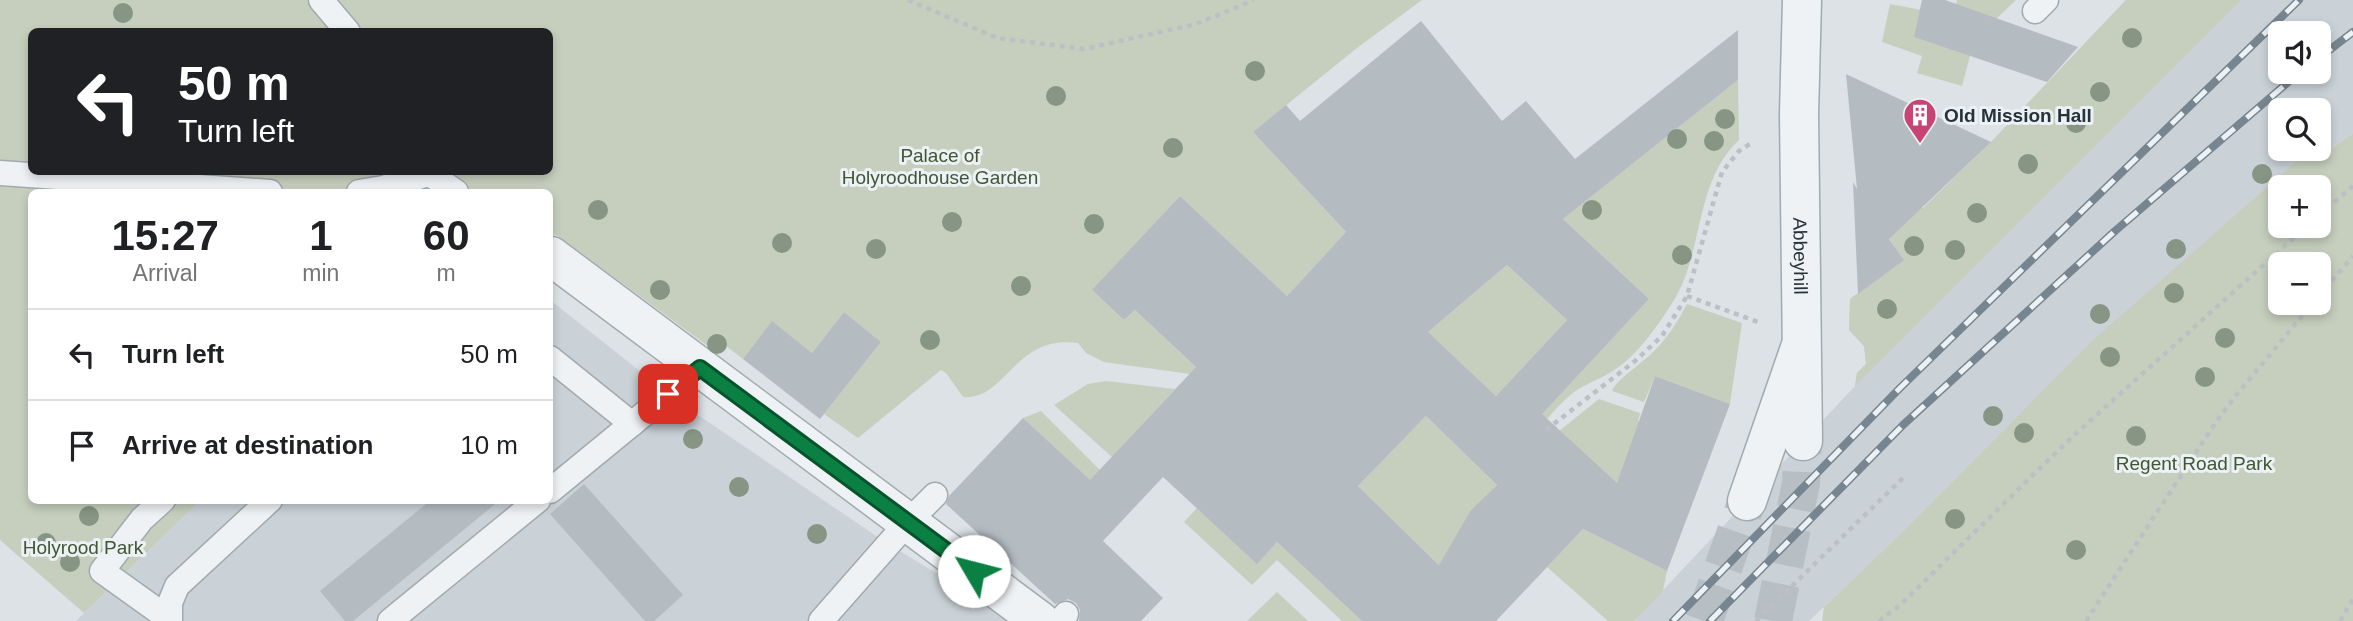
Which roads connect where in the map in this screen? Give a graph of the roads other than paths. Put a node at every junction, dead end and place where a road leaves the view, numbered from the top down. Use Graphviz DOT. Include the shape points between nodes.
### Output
graph roads {
  1 [pos="320,0"];
  2 [pos="1802,0"];
  3 [pos="344,28"];
  4 [pos="0,173"];
  5 [pos="28,175"];
  6 [pos="28,175"];
  7 [pos="421,175"];
  8 [pos="430,175"];
  9 [pos="227,189"];
  10 [pos="380,189"];
  11 [pos="451,189"];
  12 [pos="553,258"];
  13 [pos="1802,341"];
  14 [pos="553,360"];
  15 [pos="700,368"];
  16 [pos="632,424"];
  17 [pos="1803,442"];
  18 [pos="553,489"];
  19 [pos="935,495"];
  20 [pos="1747,501"];
  21 [pos="159,504"];
  22 [pos="266,504"];
  23 [pos="533,504"];
  24 [pos="908,522"];
  25 [pos="1055,619"];
  26 [pos="170,620"];
  27 [pos="390,621"];
  28 [pos="821,621"];
  1 -- 3 [label="lane"];
  2 -- 13 [label="street, Abbeyhill"];
  4 -- 5 [label="lane"];
  6 -- 9 [label="lane"];
  7 -- 10 [label="lane"];
  8 -- 11 [label="lane"];
  12 -- 15 [label="street"];
  13 -- 17 [label="street"];
  13 -- 20 [label="street, Abbeyhill"];
  14 -- 16 [label="lane"];
  15 -- 16 [label="lane"];
  15 -- 24 [label="street"];
  16 -- 18 [label="lane"];
  19 -- 24 [label="lane"];
  21 -- 26 [label="lane" via="102,571"];
  22 -- 26 [label="lane" via="177,586"];
  23 -- 27 [label="lane"];
  24 -- 25 [label="street"];
  24 -- 28 [label="lane"];
}
